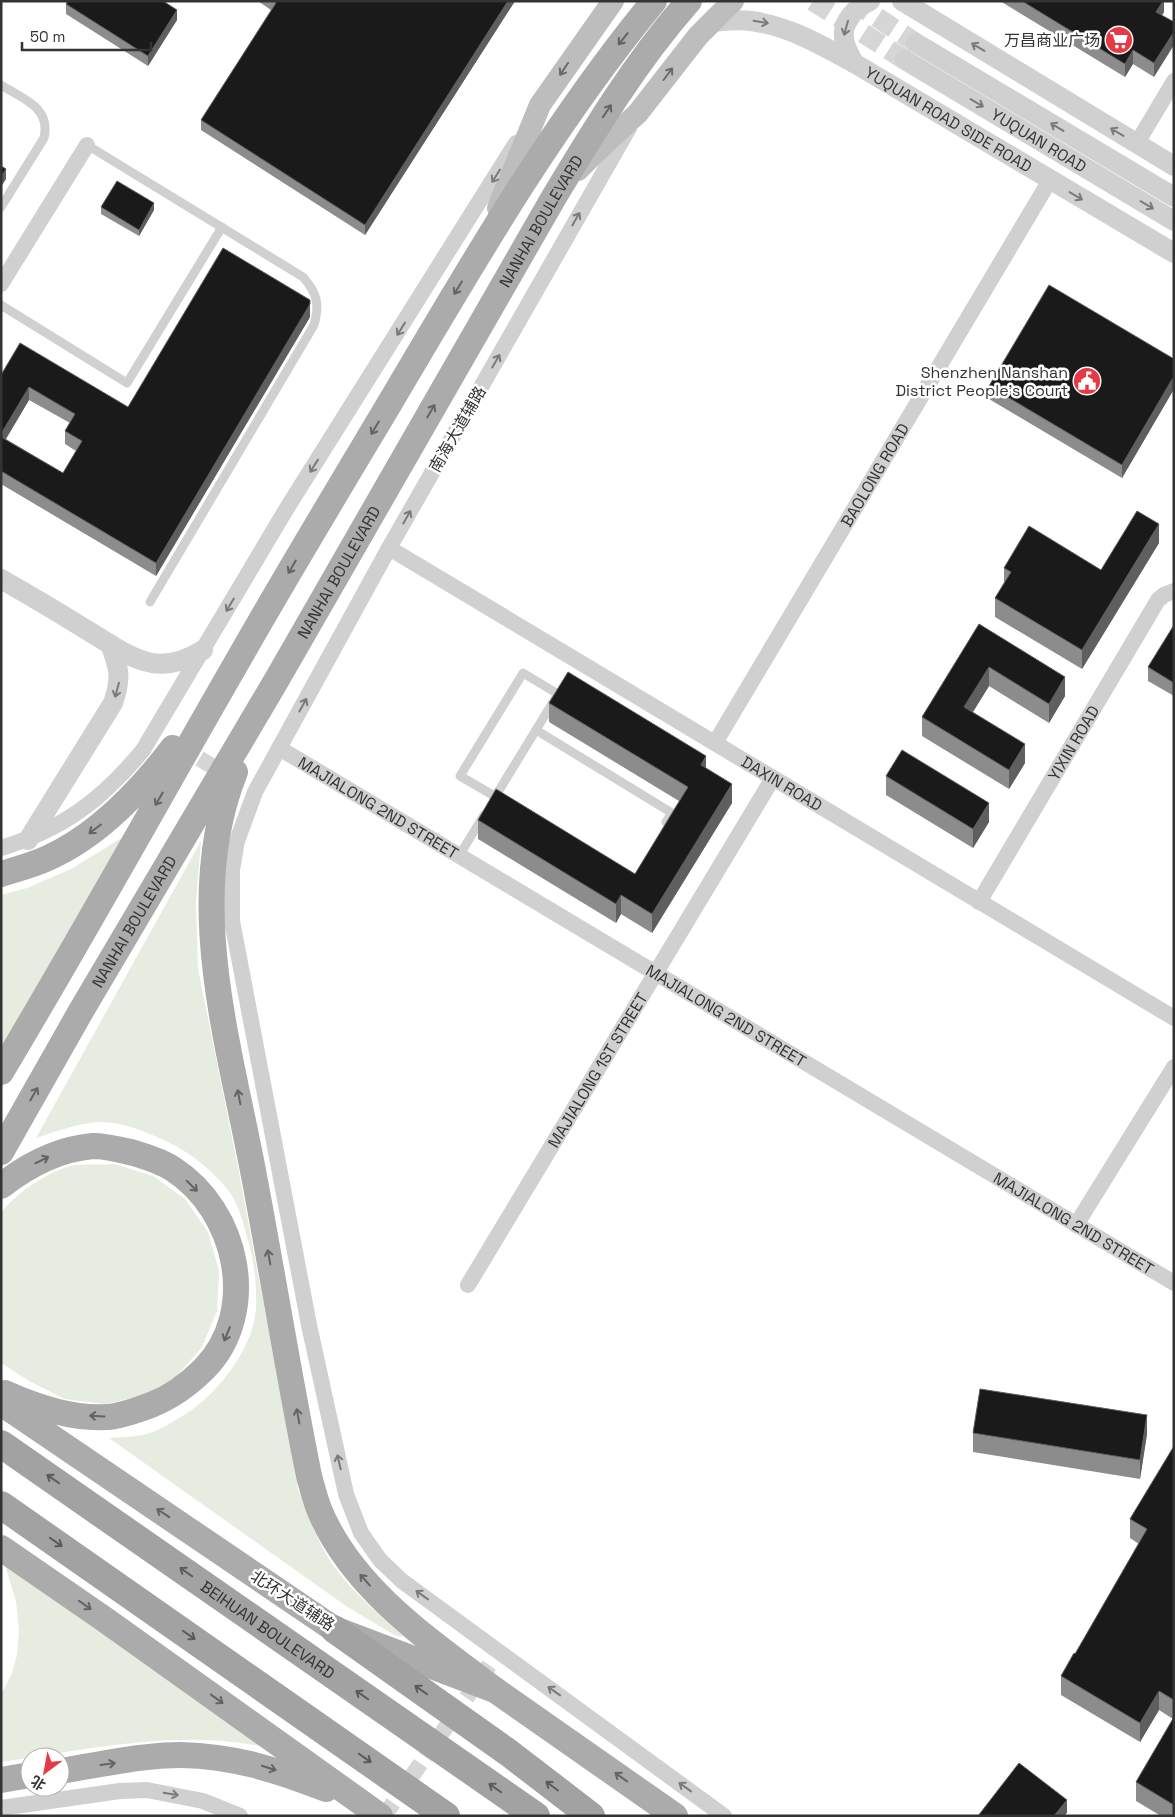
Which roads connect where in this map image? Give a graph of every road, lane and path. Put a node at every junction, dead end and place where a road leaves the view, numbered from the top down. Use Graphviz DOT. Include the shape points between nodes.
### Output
graph roads {
  1 [pos="613,1"];
  2 [pos="654,1"];
  3 [pos="689,1"];
  4 [pos="733,1"];
  5 [pos="870,1"];
  6 [pos="902,1"];
  7 [pos="712,22"];
  8 [pos="916,43"];
  9 [pos="905,60"];
  10 [pos="854,63"];
  11 [pos="1174,81"];
  12 [pos="1,85"];
  13 [pos="540,105"];
  14 [pos="638,113"];
  15 [pos="1136,143"];
  16 [pos="87,145"];
  17 [pos="1174,166"];
  18 [pos="1050,180"];
  19 [pos="1174,196"];
  20 [pos="554,197"];
  21 [pos="1,207"];
  22 [pos="1174,221"];
  23 [pos="222,228"];
  24 [pos="483,246"];
  25 [pos="1174,253"];
  26 [pos="1,284"];
  27 [pos="1,306"];
  28 [pos="389,548"];
  29 [pos="1,579"];
  30 [pos="1174,591"];
  31 [pos="150,602"];
  32 [pos="110,644"];
  33 [pos="203,650"];
  34 [pos="238,659"];
  35 [pos="276,681"];
  36 [pos="536,730"];
  37 [pos="715,743"];
  38 [pos="279,748"];
  39 [pos="773,778"];
  40 [pos="495,797"];
  41 [pos="512,807"];
  42 [pos="662,830"];
  43 [pos="28,840"];
  44 [pos="1,848"];
  45 [pos="459,856"];
  46 [pos="1,874"];
  47 [pos="979,902"];
  48 [pos="655,973"];
  49 [pos="1174,1018"];
  50 [pos="1174,1067"];
  51 [pos="1,1072"];
  52 [pos="1,1152"];
  53 [pos="1,1186"];
  54 [pos="1076,1225"];
  55 [pos="1174,1283"];
  56 [pos="468,1284"];
  57 [pos="1,1391"];
  58 [pos="1,1403"];
  59 [pos="1,1444"];
  60 [pos="1,1505"];
  61 [pos="1,1548"];
  62 [pos="334,1629"];
  63 [pos="495,1690"];
  64 [pos="70,1770"];
  65 [pos="20,1777"];
  66 [pos="1,1780"];
  67 [pos="1,1808"];
  68 [pos="371,1810"];
  69 [pos="240,1816"];
  70 [pos="446,1816"];
  71 [pos="536,1816"];
  72 [pos="590,1816"];
  73 [pos="675,1816"];
  74 [pos="724,1816"];
  1 -- 13 [label="main road, one-way"];
  2 -- 24 [label="main road, NANHAI BOULEVARD, one-way" via="574,106"];
  20 -- 3 [label="main road, NANHAI BOULEVARD, one-way" via="642,60"];
  4 -- 7 [label="main road"];
  5 -- 10 [label="street, one-way" via="852,13 845,26 844,37"];
  15 -- 6 [label="street, one-way"];
  7 -- 10 [label="street, YUQUAN ROAD SIDE ROAD, one-way" via="748,20 769,24 803,36"];
  14 -- 7 [label="main road, one-way"];
  19 -- 8 [label="street, YUQUAN ROAD, one-way"];
  9 -- 22 [label="street, YUQUAN ROAD, one-way"];
  10 -- 18 [label="street, YUQUAN ROAD SIDE ROAD"];
  11 -- 15 [label="street"];
  12 -- 21 [label="lane" via="39,108 46,129 44,138"];
  13 -- 24 [label="main road"];
  13 -- 33 [label="street, one-way" via="287,508"];
  14 -- 20 [label="main road"];
  28 -- 14 [label="street, 南海大道辅路, one-way"];
  15 -- 17 [label="street"];
  16 -- 23 [label="lane"];
  16 -- 26 [label="street"];
  18 -- 25 [label="street, YUQUAN ROAD SIDE ROAD, one-way"];
  18 -- 37 [label="street, BAOLONG ROAD"];
  35 -- 20 [label="main road, NANHAI BOULEVARD, one-way"];
  23 -- 27 [label="lane" via="127,382"];
  23 -- 31 [label="lane" via="303,277 316,298 317,313 314,325"];
  24 -- 34 [label="main road, NANHAI BOULEVARD, one-way"];
  28 -- 37 [label="street, DAXIN ROAD"];
  38 -- 28 [label="street, 南海大道辅路, one-way"];
  29 -- 32 [label="street"];
  30 -- 47 [label="street, YIXIN ROAD" via="1158,600"];
  32 -- 33 [label="street" via="138,659 164,664 190,658"];
  32 -- 43 [label="street, one-way" via="120,678 113,703"];
  33 -- 43 [label="street" via="181,687 160,735 107,790 72,817"];
  34 -- 46 [label="main road, one-way" via="155,771 103,823 49,858"];
  34 -- 51 [label="main road, NANHAI BOULEVARD, one-way"];
  52 -- 35 [label="main road, NANHAI BOULEVARD, one-way"];
  63 -- 35 [label="main road, one-way" via="386,1604 356,1571 319,1510 309,1476 221,1008 210,910 221,816 231,782"];
  36 -- 40 [label="lane"];
  36 -- 40 [label="lane" via="558,694 523,673 460,776"];
  36 -- 42 [label="lane" via="672,814"];
  37 -- 39 [label="street, DAXIN ROAD"];
  38 -- 45 [label="street, MAJIALONG 2ND STREET"];
  74 -- 38 [label="street, 南海大道辅路, one-way" via="495,1658 402,1581 380,1560 361,1533 346,1494 309,1324 232,921 232,870 249,788"];
  39 -- 47 [label="street, DAXIN ROAD"];
  39 -- 48 [label="street, MAJIALONG 1ST STREET"];
  40 -- 41 [label="lane"];
  40 -- 45 [label="lane"];
  43 -- 44 [label="street"];
  45 -- 48 [label="street, MAJIALONG 2ND STREET"];
  47 -- 49 [label="street, DAXIN ROAD"];
  48 -- 54 [label="street, MAJIALONG 2ND STREET"];
  48 -- 56 [label="street, MAJIALONG 1ST STREET"];
  50 -- 54 [label="street"];
  53 -- 57 [label="main road, one-way" via="46,1157 73,1149 95,1146 149,1158 172,1168 211,1208 224,1230 234,1259 237,1286 232,1322 226,1339 211,1362 189,1384 161,1401 108,1417 49,1410"];
  54 -- 55 [label="street, MAJIALONG 2ND STREET"];
  62 -- 58 [label="main road, 北环大道辅路, one-way"];
  71 -- 59 [label="highway, BEIHUAN BOULEVARD, one-way"];
  60 -- 70 [label="highway, one-way"];
  61 -- 68 [label="main road, one-way"];
  62 -- 63 [label="main road, 北环大道辅路"];
  72 -- 62 [label="highway, one-way" via="509,1753"];
  73 -- 63 [label="main road, 北环大道辅路, one-way"];
  64 -- 68 [label="main road, one-way" via="180,1755 217,1757 258,1764 295,1776"];
  65 -- 66 [label="main road"];
  67 -- 69 [label="street, one-way" via="147,1790 204,1801"];
}
